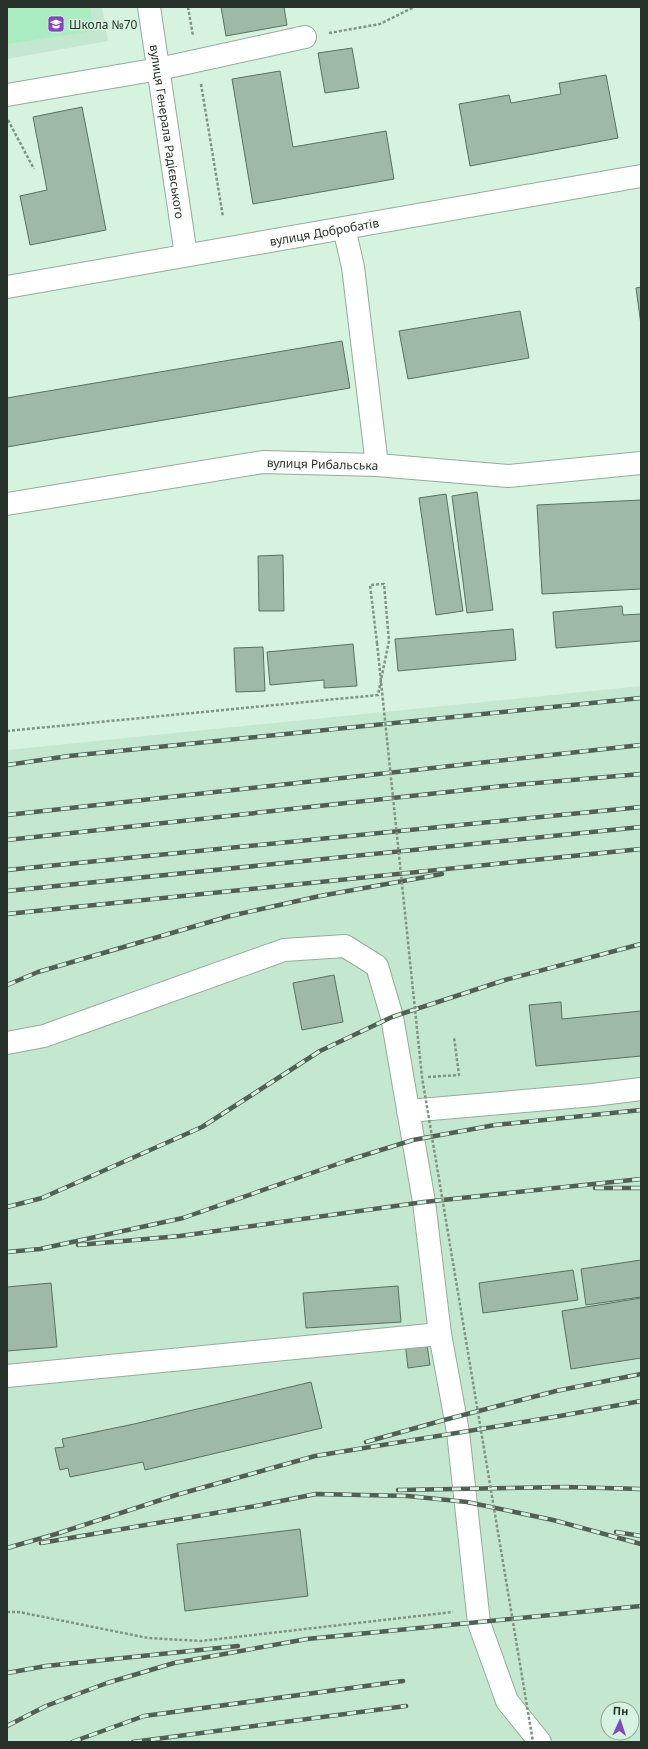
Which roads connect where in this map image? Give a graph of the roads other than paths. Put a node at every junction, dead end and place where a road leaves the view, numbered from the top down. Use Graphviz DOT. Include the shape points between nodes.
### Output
graph roads {
  1 [pos="149,7"];
  2 [pos="305,38"];
  3 [pos="159,69"];
  4 [pos="7,95"];
  5 [pos="641,176"];
  6 [pos="344,228"];
  7 [pos="186,255"];
  8 [pos="7,287"];
  9 [pos="641,463"];
  10 [pos="377,465"];
  11 [pos="7,504"];
  12 [pos="7,1043"];
  13 [pos="641,1089"];
  14 [pos="408,1111"];
  15 [pos="440,1334"];
  16 [pos="7,1376"];
  17 [pos="540,1742"];
  1 -- 3 [label="street, вулиця Генерала Радієвського"];
  2 -- 3 [label="street"];
  3 -- 4 [label="street"];
  3 -- 7 [label="street, вулиця Генерала Радієвського"];
  5 -- 6 [label="street, вулиця Добробатів"];
  6 -- 7 [label="street, вулиця Добробатів"];
  6 -- 10 [label="street" via="353,267"];
  7 -- 8 [label="street, вулиця Добробатів"];
  9 -- 10 [label="street, вулиця Рибальська" via="508,476"];
  10 -- 11 [label="street, вулиця Рибальська" via="263,462"];
  12 -- 14 [label="street" via="44,1036 284,950 345,946 377,966 392,1017"];
  13 -- 14 [label="street"];
  14 -- 15 [label="street" via="424,1202"];
  15 -- 16 [label="street"];
  15 -- 17 [label="street" via="458,1432 479,1623 507,1701"];
}
